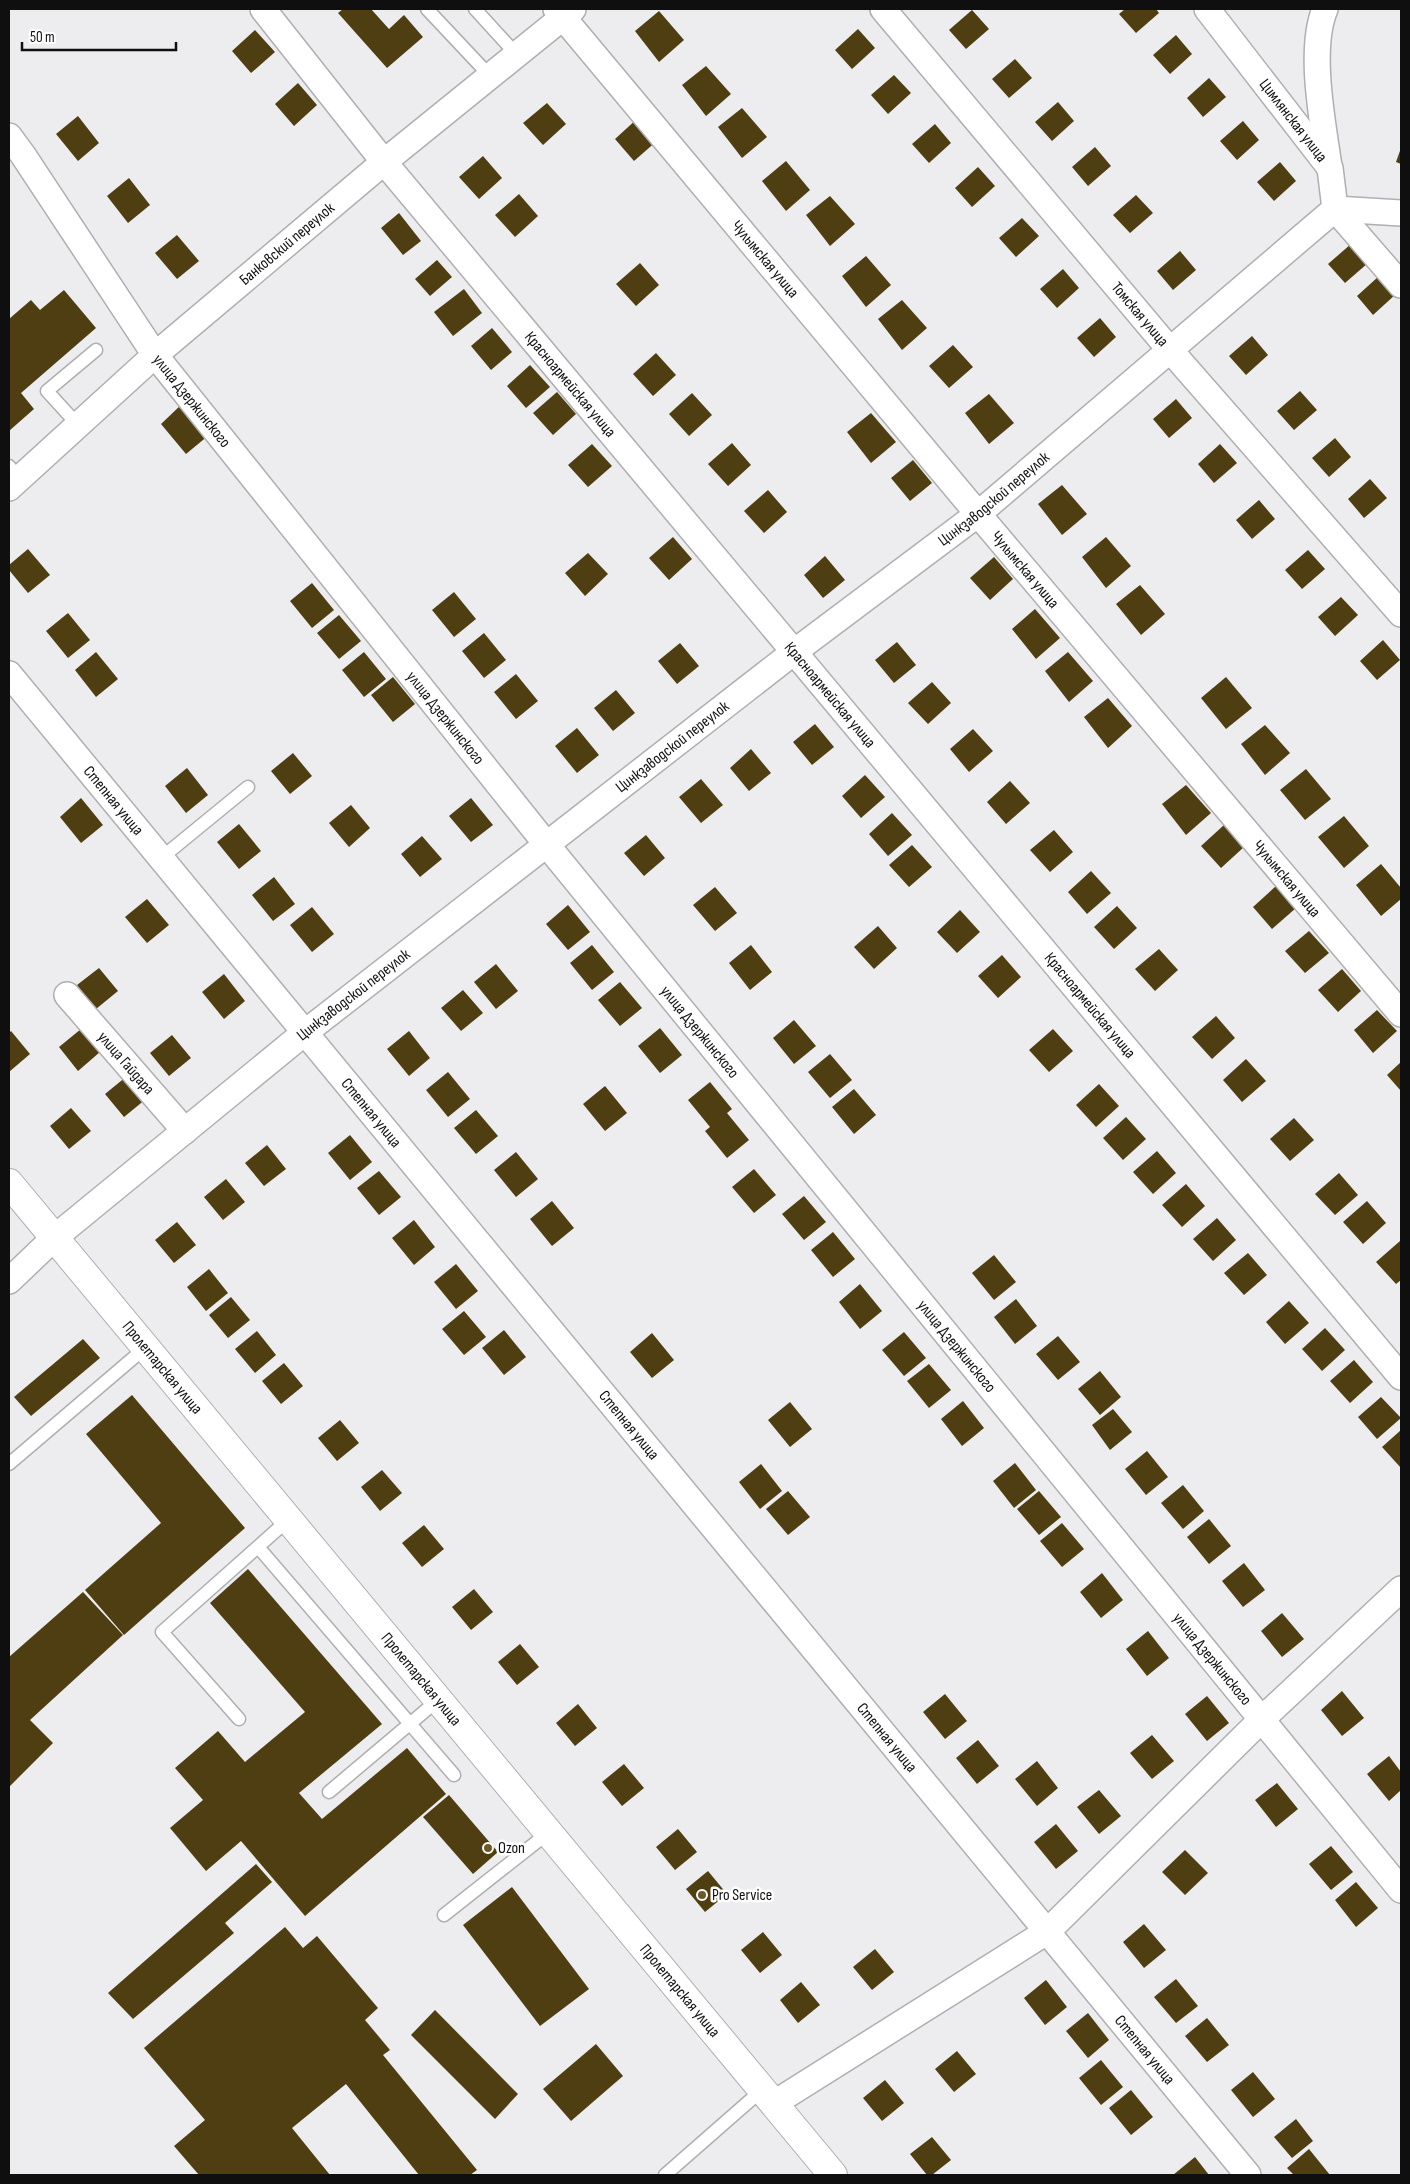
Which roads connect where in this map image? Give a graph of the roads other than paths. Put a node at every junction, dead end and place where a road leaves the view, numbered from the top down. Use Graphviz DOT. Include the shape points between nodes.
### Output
graph roads {
  1 [pos="263,9"];
  2 [pos="427,9"];
  3 [pos="475,9"];
  4 [pos="883,9"];
  5 [pos="1207,9"];
  6 [pos="564,11"];
  7 [pos="1320,12"];
  8 [pos="516,54"];
  9 [pos="490,76"];
  10 [pos="16,146"];
  11 [pos="384,162"];
  12 [pos="1330,168"];
  13 [pos="1334,209"];
  14 [pos="1401,213"];
  15 [pos="1401,286"];
  16 [pos="96,350"];
  17 [pos="1170,350"];
  18 [pos="155,355"];
  19 [pos="78,425"];
  20 [pos="12,477"];
  21 [pos="978,514"];
  22 [pos="1401,614"];
  23 [pos="794,652"];
  24 [pos="9,674"];
  25 [pos="248,787"];
  26 [pos="547,845"];
  27 [pos="160,859"];
  28 [pos="67,995"];
  29 [pos="1401,1014"];
  30 [pos="304,1034"];
  31 [pos="185,1130"];
  32 [pos="9,1183"];
  33 [pos="54,1238"];
  34 [pos="9,1281"];
  35 [pos="145,1348"];
  36 [pos="1401,1377"];
  37 [pos="9,1464"];
  38 [pos="288,1520"];
  39 [pos="258,1547"];
  40 [pos="1401,1589"];
  41 [pos="438,1700"];
  42 [pos="239,1719"];
  43 [pos="1261,1720"];
  44 [pos="410,1724"];
  45 [pos="454,1775"];
  46 [pos="329,1792"];
  47 [pos="548,1833"];
  48 [pos="1401,1890"];
  49 [pos="444,1915"];
  50 [pos="1048,1931"];
  51 [pos="768,2097"];
  52 [pos="665,2175"];
  53 [pos="833,2175"];
  54 [pos="1248,2175"];
  1 -- 11 [label="street, Красноармейская улица"];
  2 -- 9 [label="lane"];
  3 -- 8 [label="lane"];
  4 -- 17 [label="street, Томская улица"];
  5 -- 12 [label="street, Цимлянская улица"];
  6 -- 8 [label="street, Банковский переулок"];
  6 -- 21 [label="street, Чулымская улица"];
  7 -- 12 [label="street" via="1317,73"];
  8 -- 9 [label="street, Банковский переулок"];
  9 -- 11 [label="street, Банковский переулок"];
  10 -- 18 [label="street, улица Дзержинского"];
  11 -- 18 [label="street, Банковский переулок"];
  11 -- 23 [label="street, Красноармейская улица"];
  12 -- 13 [label="street, Цимлянская улица"];
  13 -- 14 [label="street"];
  13 -- 15 [label="street"];
  13 -- 17 [label="street, Цинкзаводской переулок"];
  16 -- 19 [label="lane" via="47,391"];
  17 -- 21 [label="street, Цинкзаводской переулок"];
  17 -- 22 [label="street, Томская улица"];
  18 -- 19 [label="street, Банковский переулок"];
  18 -- 26 [label="street, улица Дзержинского"];
  19 -- 20 [label="street, Банковский переулок"];
  21 -- 23 [label="street, Цинкзаводской переулок"];
  21 -- 29 [label="street, Чулымская улица"];
  23 -- 26 [label="street, Цинкзаводской переулок"];
  23 -- 36 [label="street, Красноармейская улица"];
  24 -- 27 [label="street, Степная улица"];
  25 -- 27 [label="lane"];
  26 -- 30 [label="street, Цинкзаводской переулок"];
  26 -- 43 [label="street, улица Дзержинского"];
  27 -- 30 [label="street, Степная улица"];
  28 -- 31 [label="street, улица Гайдара"];
  30 -- 31 [label="street, Цинкзаводской переулок"];
  30 -- 50 [label="street, Степная улица"];
  31 -- 33 [label="street, Цинкзаводской переулок"];
  32 -- 33 [label="main road, Пролетарская улица"];
  33 -- 34 [label="street, Цинкзаводской переулок"];
  33 -- 35 [label="main road, Пролетарская улица"];
  35 -- 37 [label="lane"];
  35 -- 38 [label="main road, Пролетарская улица"];
  38 -- 39 [label="lane"];
  38 -- 41 [label="main road, Пролетарская улица"];
  39 -- 42 [label="lane" via="162,1632"];
  39 -- 44 [label="lane"];
  40 -- 43 [label="street"];
  41 -- 44 [label="lane"];
  41 -- 47 [label="main road, Пролетарская улица"];
  43 -- 48 [label="street, улица Дзержинского"];
  43 -- 50 [label="street"];
  44 -- 45 [label="lane"];
  44 -- 46 [label="lane"];
  47 -- 49 [label="lane"];
  47 -- 51 [label="main road, Пролетарская улица"];
  50 -- 51 [label="street"];
  50 -- 54 [label="street, Степная улица"];
  51 -- 52 [label="lane"];
  51 -- 53 [label="main road, Пролетарская улица"];
}
